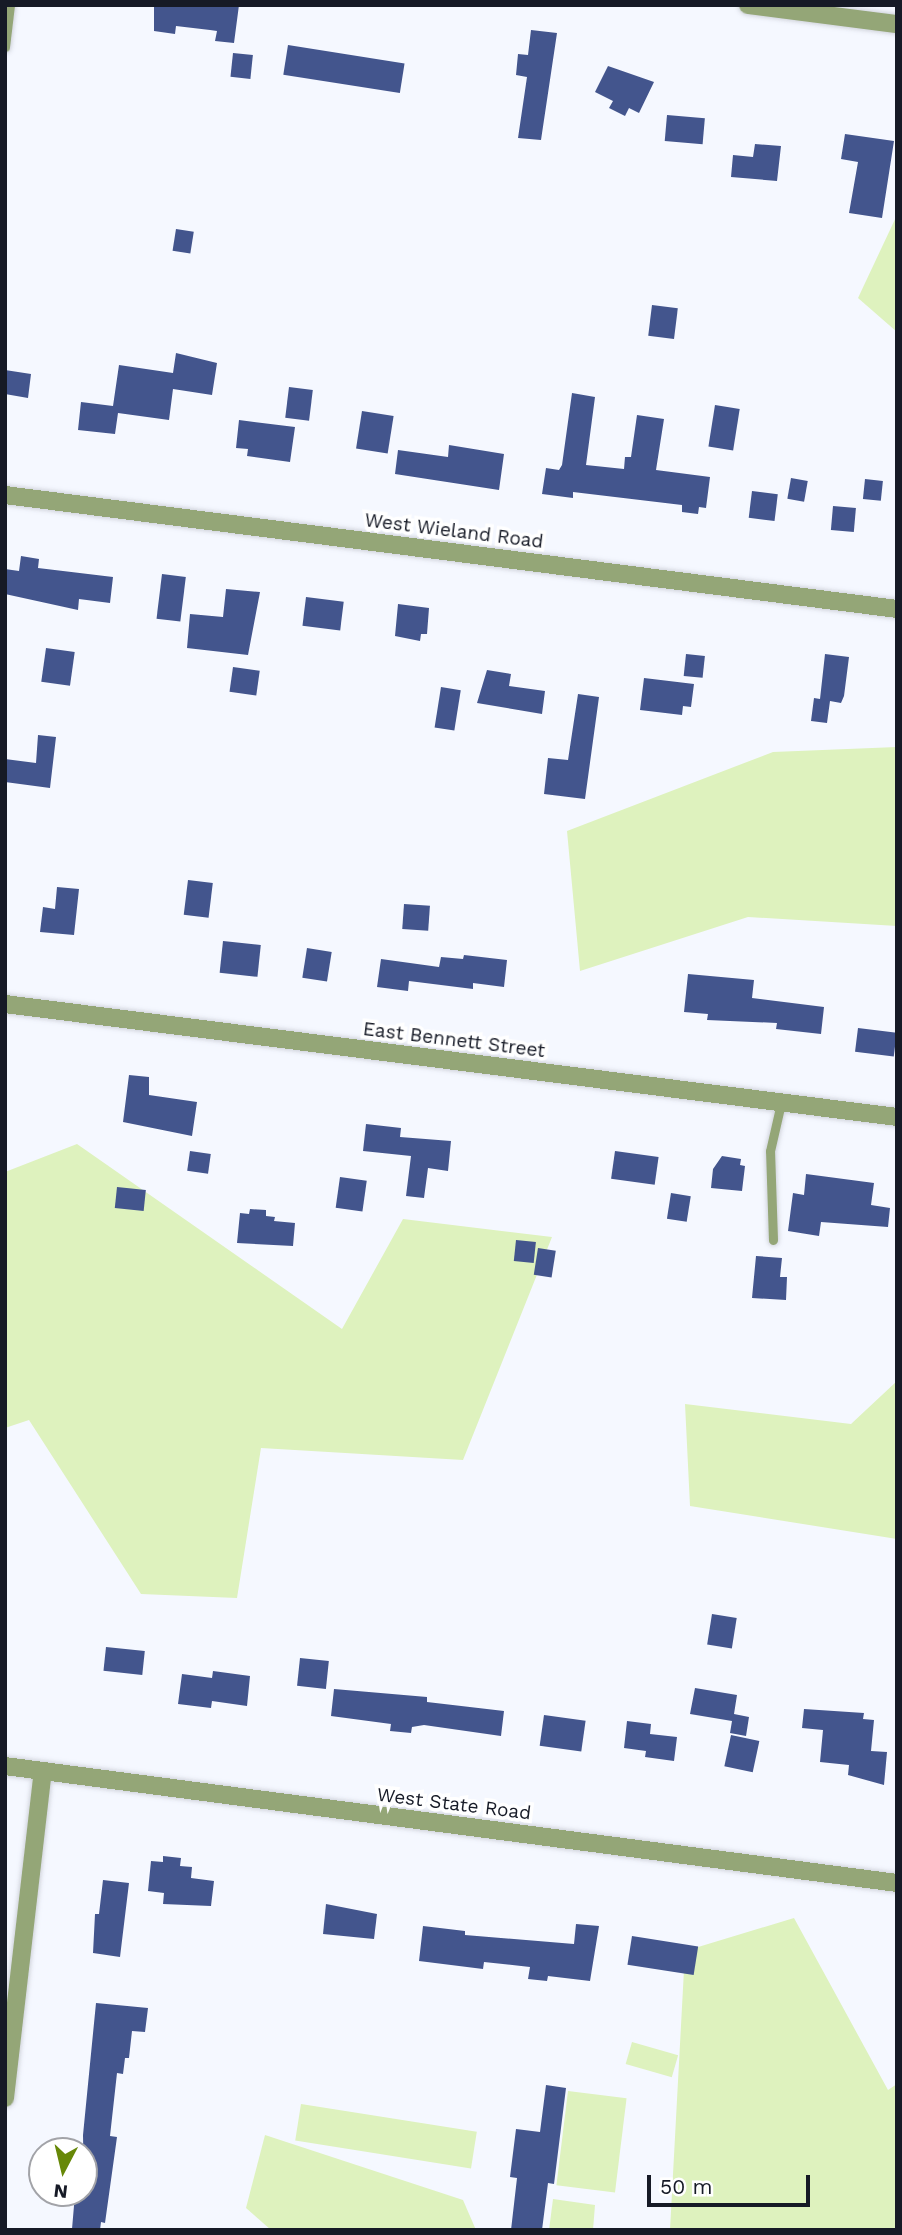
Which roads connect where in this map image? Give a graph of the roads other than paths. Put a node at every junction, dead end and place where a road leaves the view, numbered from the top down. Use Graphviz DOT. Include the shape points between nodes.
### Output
graph roads {
  1 [pos="10,5"];
  2 [pos="748,5"];
  3 [pos="843,11"];
  4 [pos="897,24"];
  5 [pos="5,47"];
  6 [pos="5,495"];
  7 [pos="897,609"];
  8 [pos="5,1004"];
  9 [pos="781,1103"];
  10 [pos="897,1117"];
  11 [pos="773,1240"];
  12 [pos="5,1766"];
  13 [pos="43,1772"];
  14 [pos="897,1883"];
  15 [pos="5,2098"];
  1 -- 5 [label="lane"];
  2 -- 3 [label="street"];
  3 -- 4 [label="street"];
  6 -- 7 [label="street, West Wieland Road"];
  8 -- 9 [label="street, East Bennett Street"];
  9 -- 10 [label="street, East Bennett Street"];
  9 -- 11 [label="lane" via="770,1151"];
  12 -- 13 [label="street, West State Road"];
  13 -- 14 [label="street, West State Road"];
  13 -- 15 [label="street"];
}
